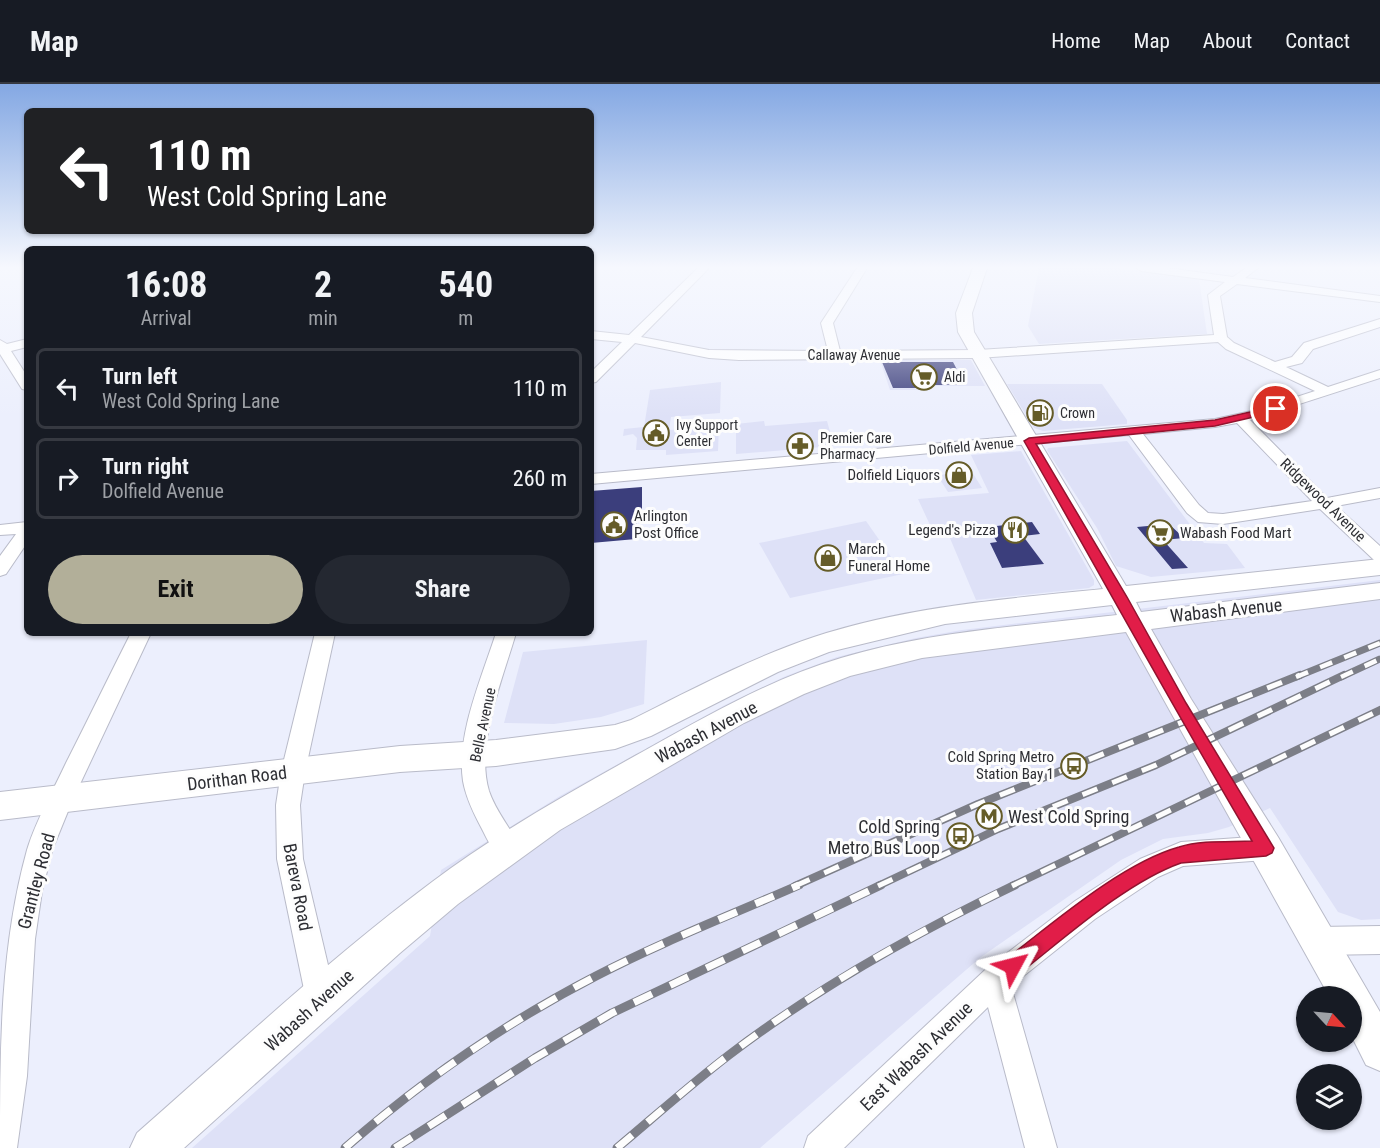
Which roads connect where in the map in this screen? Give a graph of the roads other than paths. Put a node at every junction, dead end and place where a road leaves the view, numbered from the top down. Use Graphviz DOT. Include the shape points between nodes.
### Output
graph roads {
  1 [pos="654,318"];
  2 [pos="831,318"];
  3 [pos="965,318"];
  4 [pos="1218,318"];
  5 [pos="1380,323"];
  6 [pos="594,328"];
  7 [pos="594,335"];
  8 [pos="1221,338"];
  9 [pos="632,339"];
  10 [pos="24,344"];
  11 [pos="1,348"];
  12 [pos="978,354"];
  13 [pos="836,355"];
  14 [pos="1274,367"];
  15 [pos="1380,374"];
  16 [pos="594,376"];
  17 [pos="1362,380"];
  18 [pos="24,382"];
  19 [pos="1380,388"];
  20 [pos="1328,392"];
  21 [pos="1241,419"];
  22 [pos="1134,432"];
  23 [pos="1029,441"];
  24 [pos="594,479"];
  25 [pos="1380,493"];
  26 [pos="1326,505"];
  27 [pos="24,529"];
  28 [pos="0,530"];
  29 [pos="24,534"];
  30 [pos="1380,556"];
  31 [pos="1380,567"];
  32 [pos="0,570"];
  33 [pos="1380,591"];
  34 [pos="1127,608"];
  35 [pos="140,636"];
  36 [pos="325,636"];
  37 [pos="505,636"];
  38 [pos="474,755"];
  39 [pos="293,772"];
  40 [pos="61,799"];
  41 [pos="0,806"];
  42 [pos="507,848"];
  43 [pos="1266,848"];
  44 [pos="1380,940"];
  45 [pos="1319,941"];
  46 [pos="995,980"];
  47 [pos="1344,986"];
  48 [pos="321,999"];
  49 [pos="1362,1018"];
  50 [pos="1380,1051"];
  51 [pos="1,1148"];
  52 [pos="152,1148"];
  53 [pos="820,1148"];
  54 [pos="1041,1148"];
  1 -- 9 [label="street"];
  2 -- 13 [label="street" via="828,323"];
  3 -- 12 [label="main road" via="966,332"];
  4 -- 8 [label="street"];
  5 -- 14 [label="street" via="1308,346 1297,360"];
  6 -- 9 [label="street, Callaway Avenue"];
  7 -- 9 [label="street, Callaway Avenue"];
  8 -- 12 [label="street, Callaway Avenue"];
  8 -- 14 [label="street"];
  9 -- 13 [label="street, Callaway Avenue" via="726,355"];
  9 -- 16 [label="street"];
  10 -- 11 [label="street"];
  11 -- 18 [label="street"];
  12 -- 13 [label="street, Callaway Avenue"];
  12 -- 23 [label="main road"];
  14 -- 20 [label="street"];
  15 -- 17 [label="street, Dolfield Avenue"];
  17 -- 19 [label="street"];
  17 -- 20 [label="street, Dolfield Avenue"];
  20 -- 21 [label="street, Dolfield Avenue"];
  21 -- 22 [label="street, Dolfield Avenue"];
  21 -- 26 [label="street, Ridgewood Avenue"];
  22 -- 23 [label="street, Dolfield Avenue"];
  22 -- 26 [label="street" via="1204,518 1223,519"];
  23 -- 24 [label="street, Dolfield Avenue"];
  23 -- 34 [label="main road"];
  25 -- 26 [label="street"];
  26 -- 30 [label="street, Ridgewood Avenue"];
  27 -- 28 [label="street"];
  29 -- 32 [label="street"];
  31 -- 34 [label="main road, Wabash Avenue"];
  33 -- 34 [label="main road, Wabash Avenue"];
  34 -- 38 [label="main road, Wabash Avenue" via="945,615 866,632 768,665 615,737"];
  34 -- 42 [label="main road, Wabash Avenue" via="922,648 794,686 549,820"];
  34 -- 43 [label="main road"];
  35 -- 40 [label="street, Grantley Road"];
  36 -- 39 [label="street, Bareva Road"];
  37 -- 38 [label="street, Belle Avenue"];
  38 -- 39 [label="main road, Dorithan Road"];
  38 -- 42 [label="street, Belle Avenue" via="474,780 480,800"];
  39 -- 40 [label="main road, Dorithan Road"];
  39 -- 48 [label="street, Bareva Road" via="288,805 290,859"];
  40 -- 41 [label="main road, Dorithan Road"];
  40 -- 51 [label="street, Grantley Road" via="40,848 21,939"];
  42 -- 48 [label="main road, Wabash Avenue" via="425,909"];
  43 -- 45 [label="main road"];
  43 -- 46 [label="street, East Wabash Avenue" via="1181,854 1160,862 1085,910"];
  44 -- 45 [label="street"];
  45 -- 47 [label="main road"];
  46 -- 53 [label="street, East Wabash Avenue"];
  46 -- 54 [label="street"];
  48 -- 52 [label="main road, Wabash Avenue"];
  49 -- 50 [label="main road"];
}
